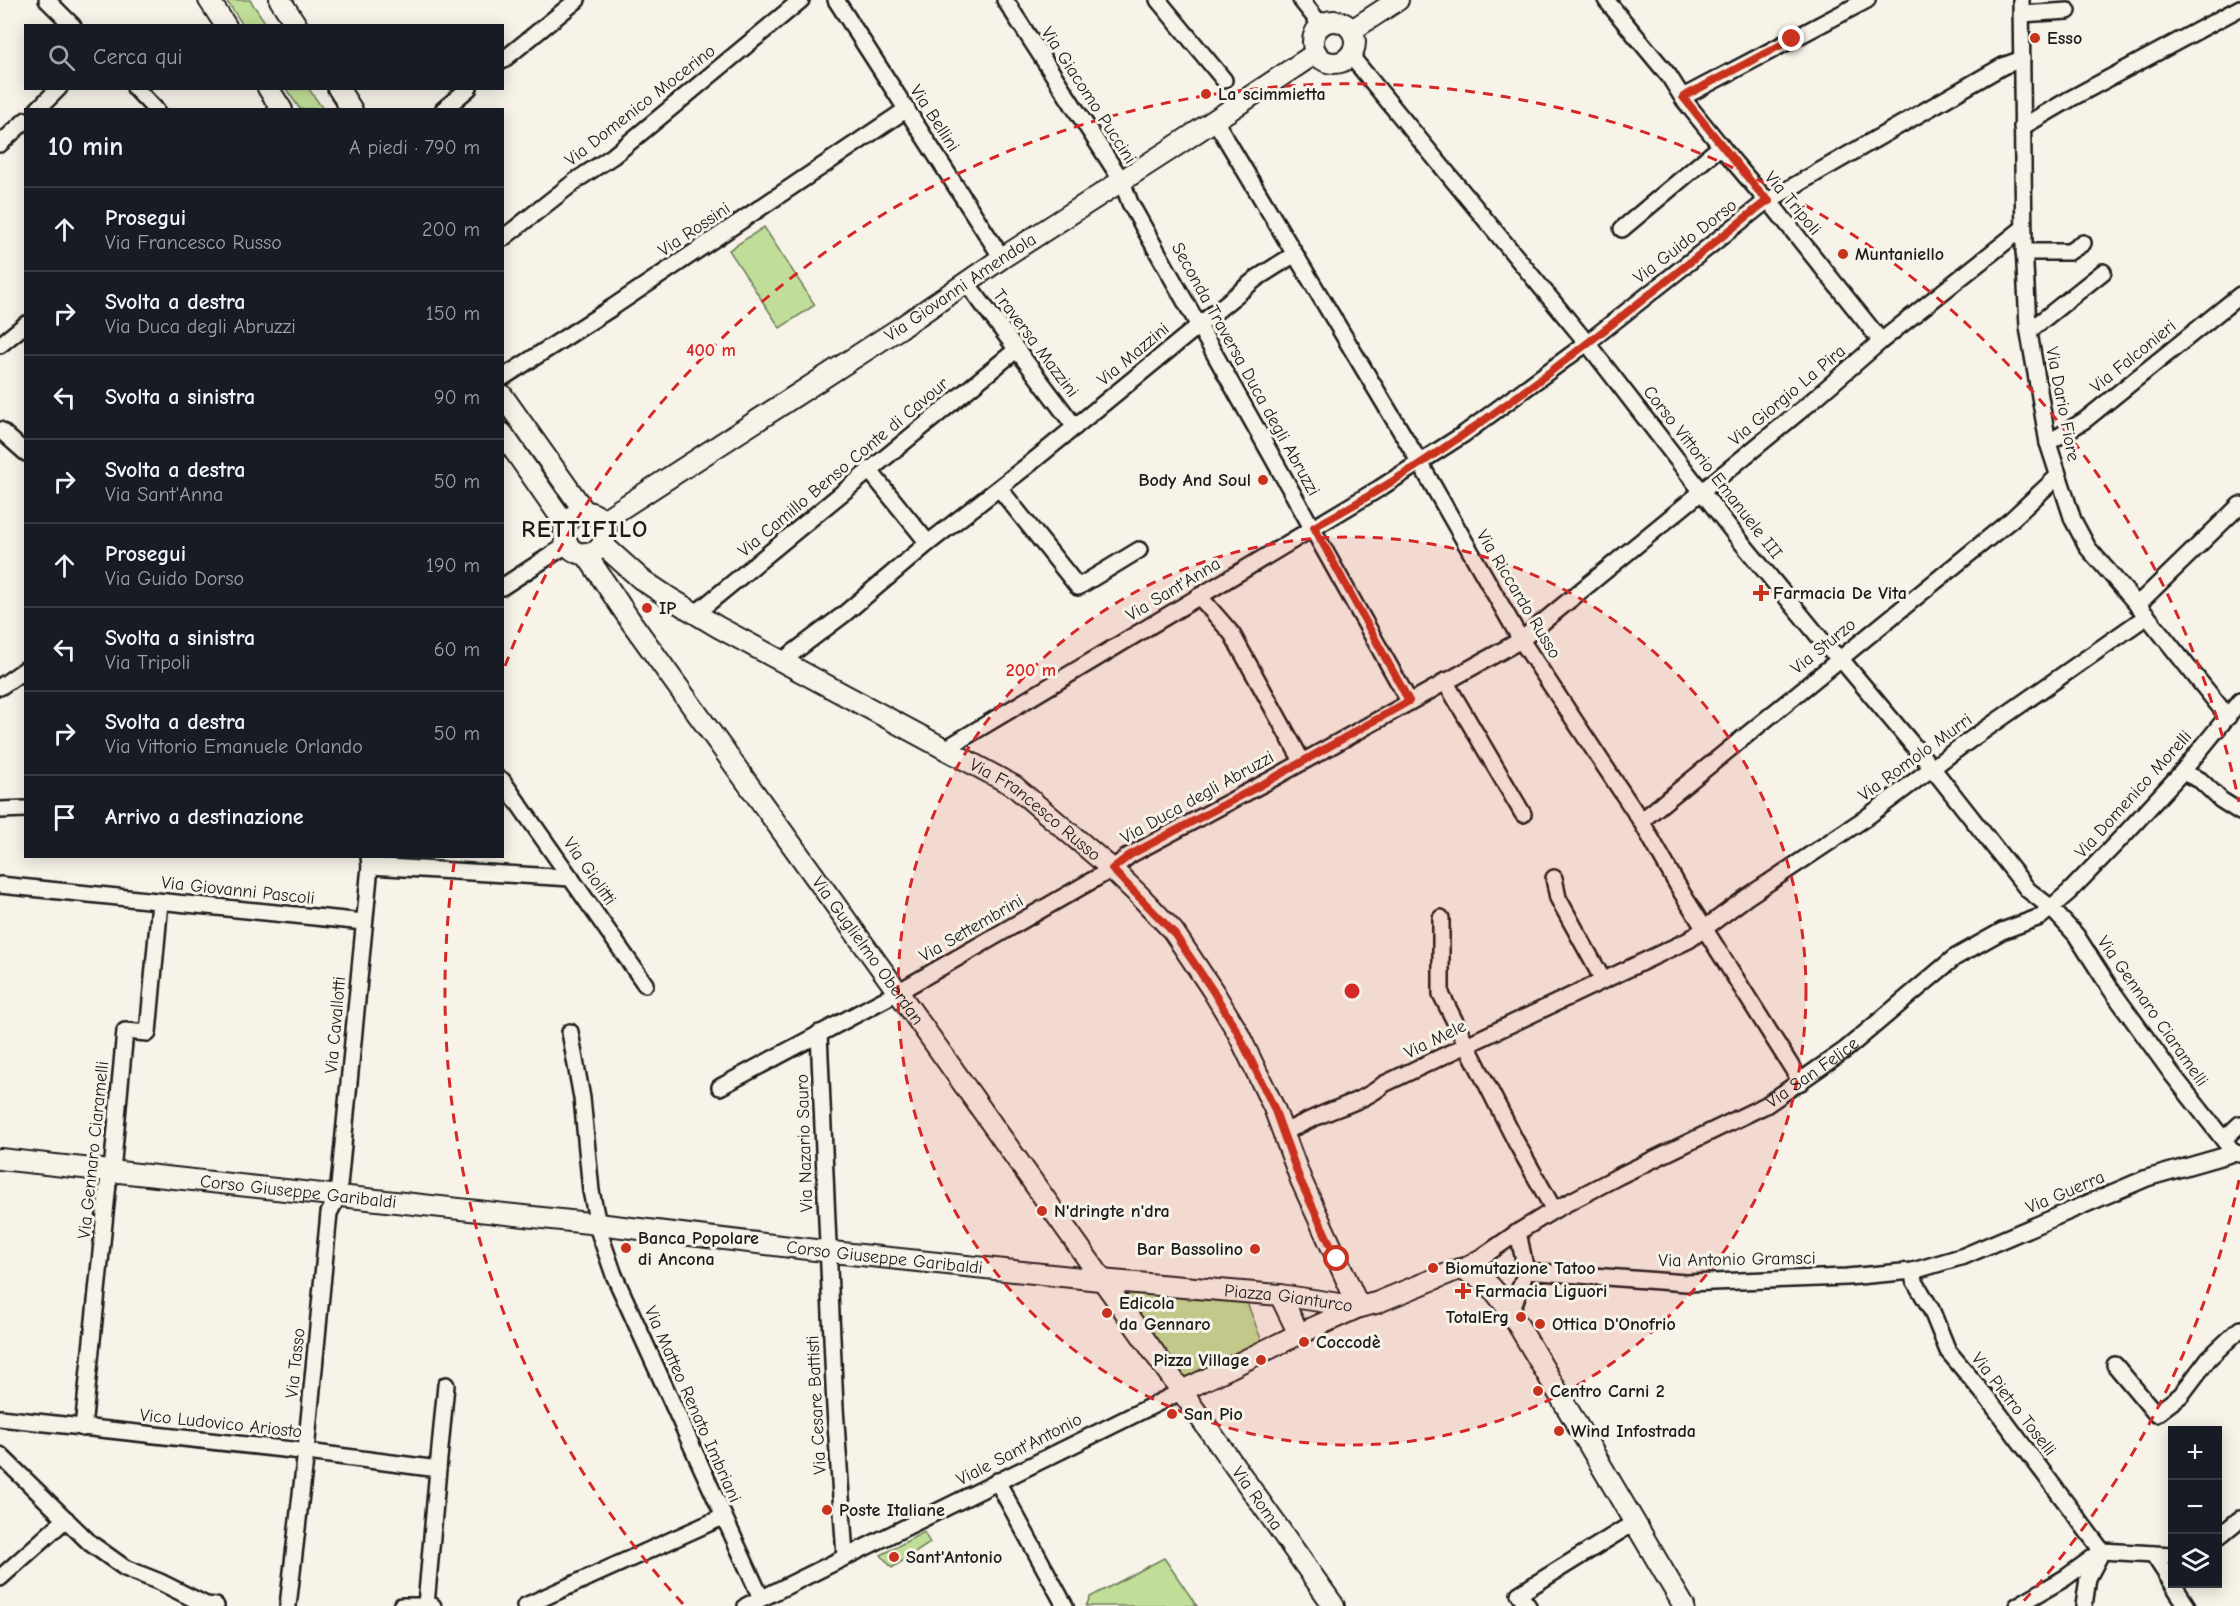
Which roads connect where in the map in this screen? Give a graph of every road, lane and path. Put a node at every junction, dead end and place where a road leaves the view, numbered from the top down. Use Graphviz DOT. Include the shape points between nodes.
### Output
graph roads {
  1 [pos="48,0"];
  2 [pos="209,0"];
  3 [pos="280,0"];
  4 [pos="577,0"];
  5 [pos="801,0"];
  6 [pos="836,0"];
  7 [pos="1005,0"];
  8 [pos="1158,0"];
  9 [pos="1301,0"];
  10 [pos="1398,0"];
  11 [pos="1867,0"];
  12 [pos="1613,2"];
  13 [pos="2022,7"];
  14 [pos="2240,8"];
  15 [pos="2068,11"];
  16 [pos="71,24"];
  17 [pos="225,24"];
  18 [pos="296,24"];
  19 [pos="1321,25"];
  20 [pos="1352,30"];
  21 [pos="1316,53"];
  22 [pos="1350,55"];
  23 [pos="504,59"];
  24 [pos="2022,59"];
  25 [pos="1224,80"];
  26 [pos="57,90"];
  27 [pos="137,90"];
  28 [pos="269,90"];
  29 [pos="339,90"];
  30 [pos="467,90"];
  31 [pos="1683,97"];
  32 [pos="39,108"];
  33 [pos="154,108"];
  34 [pos="281,108"];
  35 [pos="350,108"];
  36 [pos="445,108"];
  37 [pos="906,110"];
  38 [pos="1214,119"];
  39 [pos="24,122"];
  40 [pos="2022,128"];
  41 [pos="0,144"];
  42 [pos="1721,146"];
  43 [pos="1122,181"];
  44 [pos="1769,201"];
  45 [pos="2023,228"];
  46 [pos="1622,229"];
  47 [pos="504,237"];
  48 [pos="2083,243"];
  49 [pos="2024,252"];
  50 [pos="1295,254"];
  51 [pos="1002,258"];
  52 [pos="2103,272"];
  53 [pos="966,282"];
  54 [pos="2240,295"];
  55 [pos="1200,325"];
  56 [pos="24,326"];
  57 [pos="2029,331"];
  58 [pos="1881,341"];
  59 [pos="1587,343"];
  60 [pos="0,345"];
  61 [pos="1016,351"];
  62 [pos="504,377"];
  63 [pos="504,398"];
  64 [pos="1075,427"];
  65 [pos="0,430"];
  66 [pos="504,436"];
  67 [pos="2048,443"];
  68 [pos="24,451"];
  69 [pos="1420,462"];
  70 [pos="870,470"];
  71 [pos="2057,477"];
  72 [pos="999,488"];
  73 [pos="1701,491"];
  74 [pos="2240,505"];
  75 [pos="593,516"];
  76 [pos="1314,527"];
  77 [pos="573,541"];
  78 [pos="928,543"];
  79 [pos="602,544"];
  80 [pos="1139,550"];
  81 [pos="641,579"];
  82 [pos="504,586"];
  83 [pos="1199,596"];
  84 [pos="620,604"];
  85 [pos="2142,610"];
  86 [pos="695,614"];
  87 [pos="1521,640"];
  88 [pos="1840,658"];
  89 [pos="782,661"];
  90 [pos="24,670"];
  91 [pos="1445,681"];
  92 [pos="0,687"];
  93 [pos="1409,701"];
  94 [pos="2240,701"];
  95 [pos="2228,717"];
  96 [pos="945,748"];
  97 [pos="1302,761"];
  98 [pos="1933,769"];
  99 [pos="2182,772"];
  100 [pos="504,783"];
  101 [pos="24,809"];
  102 [pos="0,810"];
  103 [pos="2240,812"];
  104 [pos="1523,814"];
  105 [pos="1641,821"];
  106 [pos="369,861"];
  107 [pos="1112,869"];
  108 [pos="571,878"];
  109 [pos="1554,878"];
  110 [pos="0,885"];
  111 [pos="160,902"];
  112 [pos="2050,907"];
  113 [pos="1441,918"];
  114 [pos="364,922"];
  115 [pos="1705,929"];
  116 [pos="1603,980"];
  117 [pos="645,984"];
  118 [pos="898,992"];
  119 [pos="570,1032"];
  120 [pos="819,1033"];
  121 [pos="1467,1045"];
  122 [pos="1801,1082"];
  123 [pos="720,1087"];
  124 [pos="2240,1124"];
  125 [pos="1284,1132"];
  126 [pos="2224,1139"];
  127 [pos="2237,1154"];
  128 [pos="0,1159"];
  129 [pos="112,1172"];
  130 [pos="338,1196"];
  131 [pos="1554,1210"];
  132 [pos="597,1224"];
  133 [pos="1518,1232"];
  134 [pos="827,1251"];
  135 [pos="1459,1269"];
  136 [pos="1526,1271"];
  137 [pos="1913,1271"];
  138 [pos="1100,1280"];
  139 [pos="1280,1294"];
  140 [pos="1359,1307"];
  141 [pos="1511,1313"];
  142 [pos="2240,1329"];
  143 [pos="1299,1334"];
  144 [pos="2115,1365"];
  145 [pos="446,1385"];
  146 [pos="1180,1392"];
  147 [pos="0,1418"];
  148 [pos="83,1428"];
  149 [pos="306,1451"];
  150 [pos="0,1455"];
  151 [pos="438,1468"];
  152 [pos="998,1481"];
  153 [pos="723,1517"];
  154 [pos="66,1519"];
  155 [pos="2240,1519"];
  156 [pos="1635,1522"];
  157 [pos="2221,1534"];
  158 [pos="2102,1551"];
  159 [pos="2153,1554"];
  160 [pos="2168,1555"];
  161 [pos="845,1556"];
  162 [pos="0,1578"];
  163 [pos="761,1598"];
  164 [pos="206,1606"];
  165 [pos="216,1606"];
  166 [pos="288,1606"];
  167 [pos="401,1606"];
  168 [pos="427,1606"];
  169 [pos="525,1606"];
  170 [pos="746,1606"];
  171 [pos="1065,1606"];
  172 [pos="1334,1606"];
  173 [pos="1528,1606"];
  174 [pos="1684,1606"];
  175 [pos="2017,1606"];
  176 [pos="2084,1606"];
  177 [pos="2187,1606"];
  1 -- 16 [label="street"];
  2 -- 17 [label="street"];
  3 -- 18 [label="street"];
  4 -- 23 [label="street"];
  5 -- 47 [label="street, Via Domenico Mocerino" via="612,156"];
  6 -- 37 [label="street, Via Bellini"];
  7 -- 43 [label="street, Via Giacomo Puccini"];
  8 -- 25 [label="street"];
  9 -- 19 [label="street"];
  10 -- 20 [label="street"];
  11 -- 31 [label="street"];
  12 -- 31 [label="street, Via Tripoli"];
  13 -- 15 [label="street, Via Dario Fiore"];
  13 -- 24 [label="street, Via Dario Fiore"];
  14 -- 40 [label="street"];
  19 -- 20 [label="street" via="1341,22"];
  19 -- 21 [label="street" via="1312,41"];
  20 -- 22 [label="street" via="1354,43"];
  21 -- 22 [label="street" via="1332,63"];
  21 -- 38 [label="street, Via Giovanni Amendola"];
  22 -- 59 [label="street, Corso Vittorio Emanuele III"];
  24 -- 40 [label="street, Via Dario Fiore"];
  24 -- 44 [label="street, Via Guido Dorso" via="2003,66"];
  26 -- 32 [label="street"];
  27 -- 33 [label="street"];
  28 -- 34 [label="street"];
  29 -- 35 [label="street"];
  30 -- 36 [label="street"];
  31 -- 42 [label="street, Via Tripoli"];
  37 -- 51 [label="street, Via Bellini"];
  37 -- 62 [label="street, Via Rossini"];
  38 -- 43 [label="street, Via Giovanni Amendola"];
  38 -- 50 [label="street, Via Riccardo Russo"];
  39 -- 41 [label="street"];
  40 -- 45 [label="street, Via Dario Fiore"];
  42 -- 44 [label="street, Via Tripoli"];
  42 -- 46 [label="street"];
  43 -- 51 [label="street, Via Giovanni Amendola"];
  43 -- 55 [label="street, Seconda Traversa Duca degli Abruzzi" via="1130,203"];
  44 -- 58 [label="street, Via Tripoli"];
  44 -- 59 [label="street, Via Guido Dorso"];
  45 -- 49 [label="street, Via Dario Fiore"];
  45 -- 58 [label="street, Via Giorgio La Pira"];
  48 -- 49 [label="street" via="2069,252"];
  49 -- 57 [label="street, Via Dario Fiore"];
  50 -- 55 [label="street, Via Mazzini" via="1257,278"];
  50 -- 69 [label="street, Via Riccardo Russo"];
  51 -- 53 [label="street, Via Giovanni Amendola"];
  52 -- 57 [label="street, Via Dario Fiore"];
  53 -- 61 [label="street, Traversa Mazzini"];
  53 -- 75 [label="street, Via Giovanni Amendola" via="900,328"];
  54 -- 67 [label="street, Via Falconieri" via="2085,420"];
  55 -- 64 [label="street, Via Mazzini"];
  55 -- 76 [label="street, Seconda Traversa Duca degli Abruzzi"];
  56 -- 60 [label="street"];
  57 -- 67 [label="street, Via Dario Fiore"];
  58 -- 73 [label="street, Via Giorgio La Pira"];
  59 -- 69 [label="street, Via Guido Dorso"];
  59 -- 73 [label="street, Corso Vittorio Emanuele III"];
  61 -- 64 [label="street, Traversa Mazzini"];
  61 -- 70 [label="street, Via Camillo Benso Conte di Cavour"];
  63 -- 75 [label="street"];
  64 -- 72 [label="street, Via Mazzini"];
  65 -- 68 [label="street"];
  66 -- 77 [label="street, Via Guglielmo Oberdan"];
  67 -- 71 [label="street, Via Dario Fiore"];
  69 -- 76 [label="street, Via Sant'Anna"];
  69 -- 87 [label="street, Via Riccardo Russo"];
  70 -- 78 [label="street"];
  70 -- 86 [label="street, Via Camillo Benso Conte di Cavour"];
  71 -- 85 [label="street, Via Dario Fiore" via="2088,548"];
  71 -- 88 [label="street, Via Sturzo" via="2013,519"];
  72 -- 78 [label="street, Via Mazzini"];
  72 -- 80 [label="street" via="1078,586"];
  73 -- 87 [label="street, Via Giorgio La Pira"];
  73 -- 88 [label="street, Corso Vittorio Emanuele III"];
  74 -- 85 [label="street"];
  75 -- 77 [label="street, Via Giovanni Amendola" via="574,515"];
  75 -- 79 [label="street" via="606,531"];
  76 -- 83 [label="street, Via Sant'Anna"];
  76 -- 93 [label="street, Seconda Traversa Duca degli Abruzzi"];
  77 -- 79 [label="street" via="598,549"];
  77 -- 82 [label="street"];
  77 -- 84 [label="street, Via Guglielmo Oberdan"];
  78 -- 89 [label="street, Via Mazzini"];
  79 -- 81 [label="street, Via Francesco Russo"];
  81 -- 84 [label="street"];
  81 -- 86 [label="street, Via Francesco Russo"];
  83 -- 96 [label="street, Via Sant'Anna"];
  83 -- 97 [label="street, Via Duca degli Abruzzi" via="1232,634"];
  84 -- 118 [label="street, Via Guglielmo Oberdan"];
  85 -- 95 [label="street, Via Dario Fiore"];
  85 -- 98 [label="street, Via Romolo Murri"];
  86 -- 89 [label="street, Via Francesco Russo"];
  87 -- 91 [label="street, Via Duca degli Abruzzi"];
  87 -- 105 [label="street, Via Riccardo Russo"];
  88 -- 98 [label="street, Corso Vittorio Emanuele III"];
  88 -- 105 [label="street, Via Sturzo"];
  89 -- 96 [label="street, Via Francesco Russo"];
  90 -- 92 [label="street"];
  91 -- 93 [label="street, Via Duca degli Abruzzi"];
  91 -- 104 [label="street"];
  93 -- 97 [label="street, Via Duca degli Abruzzi"];
  94 -- 95 [label="street, Via Domenico Morelli"];
  95 -- 99 [label="street, Via Domenico Morelli"];
  96 -- 107 [label="street, Via Francesco Russo" via="1014,786"];
  97 -- 107 [label="street, Via Duca degli Abruzzi" via="1130,855"];
  98 -- 112 [label="street, Corso Vittorio Emanuele III" via="2028,890"];
  98 -- 115 [label="street, Via Romolo Murri"];
  99 -- 103 [label="street" via="2200,780"];
  99 -- 112 [label="street, Via Domenico Morelli" via="2077,884"];
  100 -- 108 [label="street, Via Giolitti"];
  101 -- 102 [label="street"];
  105 -- 115 [label="street, Via Riccardo Russo"];
  106 -- 108 [label="street"];
  106 -- 114 [label="street, Via Cavallotti"];
  107 -- 118 [label="street, Via Settembrini"];
  107 -- 125 [label="street, Via Francesco Russo" via="1173,932 1213,991 1237,1031"];
  108 -- 117 [label="street, Via Giolitti"];
  109 -- 116 [label="street" via="1558,898"];
  110 -- 111 [label="street, Via Giovanni Pascoli"];
  111 -- 114 [label="street, Via Giovanni Pascoli"];
  111 -- 129 [label="street, Via Gennaro Ciaramelli" via="148,1033 125,1031"];
  112 -- 122 [label="street, Via San Felice" via="2040,917 1987,938 1954,958"];
  112 -- 126 [label="street, Via Gennaro Ciaramelli" via="2076,935 2172,1074"];
  113 -- 121 [label="street" via="1441,994"];
  114 -- 130 [label="street, Via Cavallotti"];
  115 -- 116 [label="street, Via Mele"];
  115 -- 122 [label="street, Via Riccardo Russo"];
  116 -- 121 [label="street, Via Mele"];
  118 -- 120 [label="street, Via Settembrini"];
  118 -- 138 [label="street, Via Guglielmo Oberdan"];
  119 -- 132 [label="street"];
  120 -- 123 [label="street, Via Settembrini"];
  120 -- 134 [label="street, Via Nazario Sauro"];
  121 -- 125 [label="street, Via Mele" via="1357,1101"];
  121 -- 131 [label="street"];
  122 -- 131 [label="street, Via San Felice" via="1766,1105"];
  124 -- 126 [label="street"];
  125 -- 140 [label="street, Via Francesco Russo" via="1300,1180"];
  126 -- 127 [label="street, Via Gennaro Ciaramelli"];
  127 -- 137 [label="street, Via Guerra" via="2147,1178 1964,1256"];
  128 -- 129 [label="street, Corso Giuseppe Garibaldi"];
  129 -- 130 [label="street, Corso Giuseppe Garibaldi"];
  129 -- 148 [label="street, Via Gennaro Ciaramelli"];
  130 -- 132 [label="street, Corso Giuseppe Garibaldi"];
  130 -- 149 [label="street, Via Tasso" via="329,1213"];
  131 -- 133 [label="street, Via San Felice"];
  132 -- 134 [label="street, Corso Giuseppe Garibaldi"];
  132 -- 153 [label="street, Via Matteo Renato Imbriani" via="614,1275"];
  133 -- 135 [label="street, Via San Felice"];
  133 -- 136 [label="street"];
  134 -- 138 [label="street, Corso Giuseppe Garibaldi"];
  134 -- 161 [label="street, Via Cesare Battisti"];
  135 -- 140 [label="street, Via San Felice"];
  135 -- 141 [label="street" via="1491,1285"];
  136 -- 137 [label="street, Via Antonio Gramsci" via="1686,1283"];
  136 -- 141 [label="street"];
  137 -- 158 [label="street, Via Pietro Toselli" via="1948,1351"];
  138 -- 139 [label="street, Piazza Gianturco"];
  138 -- 146 [label="street"];
  139 -- 140 [label="street, Piazza Gianturco"];
  139 -- 143 [label="street"];
  140 -- 143 [label="street, Piazza Gianturco"];
  141 -- 156 [label="street"];
  142 -- 144 [label="street" via="2209,1358 2181,1395 2156,1414"];
  143 -- 146 [label="street, Piazza Gianturco"];
  145 -- 151 [label="street"];
  146 -- 152 [label="street, Viale Sant'Antonio"];
  146 -- 172 [label="street, Via Roma"];
  147 -- 148 [label="street, Vico Ludovico Ariosto"];
  148 -- 149 [label="street, Vico Ludovico Ariosto"];
  149 -- 151 [label="street, Vico Ludovico Ariosto"];
  149 -- 166 [label="street, Via Tasso"];
  150 -- 154 [label="street"];
  151 -- 168 [label="street"];
  152 -- 161 [label="street, Viale Sant'Antonio"];
  152 -- 171 [label="street"];
  153 -- 163 [label="street, Via Matteo Renato Imbriani"];
  153 -- 169 [label="street"];
  154 -- 162 [label="street"];
  154 -- 164 [label="street" via="90,1543 125,1568"];
  155 -- 157 [label="street"];
  156 -- 173 [label="street" via="1519,1594"];
  156 -- 174 [label="street"];
  158 -- 159 [label="street"];
  158 -- 175 [label="street"];
  158 -- 176 [label="street" via="2088,1578"];
  159 -- 160 [label="street"];
  159 -- 177 [label="street"];
  161 -- 163 [label="street, Viale Sant'Antonio"];
  163 -- 170 [label="street, Viale Sant'Antonio"];
  164 -- 165 [label="street"];
  167 -- 168 [label="street"];
}
